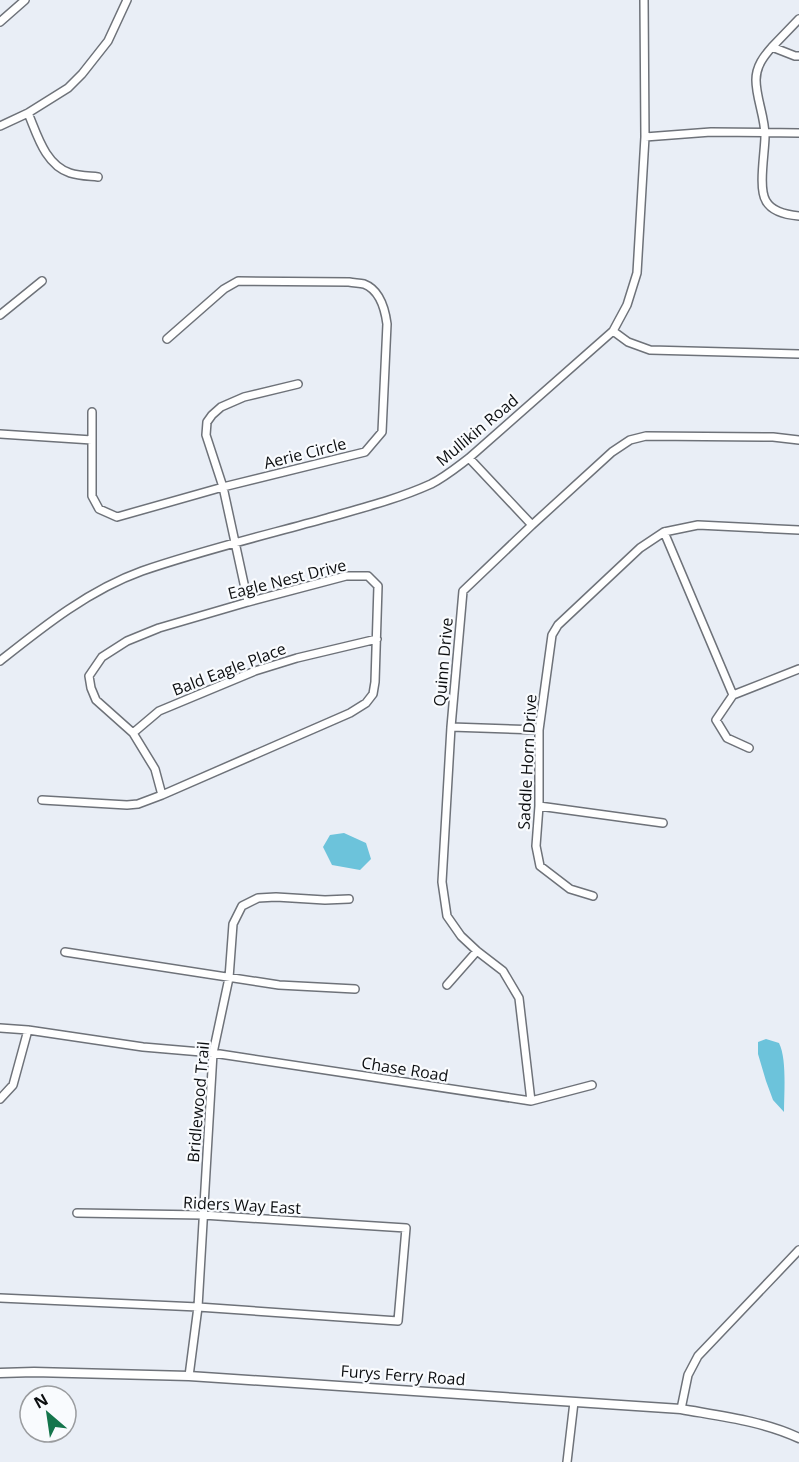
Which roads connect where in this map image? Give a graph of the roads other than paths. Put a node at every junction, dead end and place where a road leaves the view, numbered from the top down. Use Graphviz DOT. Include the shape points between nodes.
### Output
graph roads {
  1 [pos="25,0"];
  2 [pos="127,0"];
  3 [pos="644,0"];
  4 [pos="799,19"];
  5 [pos="0,22"];
  6 [pos="772,47"];
  7 [pos="799,56"];
  8 [pos="27,113"];
  9 [pos="0,126"];
  10 [pos="765,133"];
  11 [pos="799,133"];
  12 [pos="645,137"];
  13 [pos="98,177"];
  14 [pos="799,216"];
  15 [pos="42,281"];
  16 [pos="0,315"];
  17 [pos="613,331"];
  18 [pos="167,339"];
  19 [pos="799,354"];
  20 [pos="298,384"];
  21 [pos="92,412"];
  22 [pos="0,434"];
  23 [pos="92,440"];
  24 [pos="799,440"];
  25 [pos="469,458"];
  26 [pos="223,487"];
  27 [pos="532,525"];
  28 [pos="799,530"];
  29 [pos="664,532"];
  30 [pos="236,544"];
  31 [pos="248,602"];
  32 [pos="377,639"];
  33 [pos="0,661"];
  34 [pos="799,669"];
  35 [pos="733,695"];
  36 [pos="451,727"];
  37 [pos="539,730"];
  38 [pos="134,733"];
  39 [pos="749,748"];
  40 [pos="162,795"];
  41 [pos="42,800"];
  42 [pos="539,806"];
  43 [pos="663,823"];
  44 [pos="593,896"];
  45 [pos="349,898"];
  46 [pos="477,951"];
  47 [pos="65,952"];
  48 [pos="229,978"];
  49 [pos="447,985"];
  50 [pos="355,989"];
  51 [pos="0,1028"];
  52 [pos="28,1030"];
  53 [pos="213,1053"];
  54 [pos="592,1084"];
  55 [pos="0,1099"];
  56 [pos="531,1101"];
  57 [pos="76,1213"];
  58 [pos="203,1215"];
  59 [pos="799,1250"];
  60 [pos="0,1298"];
  61 [pos="198,1307"];
  62 [pos="0,1373"];
  63 [pos="189,1376"];
  64 [pos="574,1402"];
  65 [pos="681,1409"];
  66 [pos="799,1438"];
  67 [pos="567,1462"];
  1 -- 5 [label="street"];
  2 -- 8 [label="street" via="108,41 82,74 68,88"];
  3 -- 12 [label="street, Mullikin Road"];
  4 -- 6 [label="street"];
  6 -- 7 [label="street"];
  6 -- 10 [label="street" via="761,60 756,79"];
  8 -- 9 [label="street"];
  8 -- 13 [label="street" via="48,157 57,166 69,173"];
  10 -- 11 [label="street"];
  10 -- 12 [label="street"];
  10 -- 14 [label="street" via="766,201 777,212"];
  12 -- 17 [label="street, Mullikin Road" via="637,273"];
  15 -- 16 [label="street"];
  17 -- 19 [label="street" via="650,350"];
  17 -- 25 [label="street, Mullikin Road"];
  18 -- 26 [label="street, Aerie Circle" via="238,281 366,285 384,307 387,324 382,432 365,452"];
  20 -- 26 [label="street" via="243,397 212,415 206,435"];
  21 -- 23 [label="street, Aerie Circle"];
  22 -- 23 [label="street"];
  23 -- 26 [label="street, Aerie Circle" via="92,496 99,508 117,517"];
  24 -- 27 [label="street, Quinn Drive" via="646,436 630,440"];
  25 -- 27 [label="street"];
  25 -- 30 [label="street, Mullikin Road" via="433,483 380,503"];
  26 -- 30 [label="street"];
  27 -- 36 [label="street, Quinn Drive" via="464,591"];
  28 -- 29 [label="street, Saddle Horn Drive" via="698,525"];
  29 -- 35 [label="street"];
  29 -- 37 [label="street, Saddle Horn Drive" via="640,548 558,625 552,635"];
  30 -- 31 [label="street"];
  30 -- 33 [label="street, Mullikin Road" via="141,572 94,592"];
  31 -- 32 [label="street, Eagle Nest Drive" via="346,576 368,576 378,586"];
  31 -- 38 [label="street, Eagle Nest Drive" via="159,628 102,657 89,676 96,700"];
  32 -- 38 [label="street, Bald Eagle Place" via="255,671 159,711"];
  32 -- 40 [label="street, Eagle Nest Drive" via="373,694 366,703 327,724"];
  34 -- 35 [label="street"];
  35 -- 39 [label="street" via="716,720 728,738"];
  36 -- 37 [label="street"];
  36 -- 46 [label="street, Quinn Drive" via="442,882 447,916"];
  37 -- 42 [label="street, Saddle Horn Drive"];
  38 -- 40 [label="street, Eagle Nest Drive" via="155,769"];
  40 -- 41 [label="street, Eagle Nest Drive" via="127,805"];
  42 -- 43 [label="street"];
  42 -- 44 [label="street, Saddle Horn Drive" via="536,846 540,866 570,889"];
  45 -- 48 [label="street, Bridlewood Trail" via="258,898 242,906 233,924"];
  46 -- 49 [label="street"];
  46 -- 56 [label="street, Quinn Drive" via="504,971 519,998"];
  47 -- 48 [label="street"];
  48 -- 50 [label="street"];
  48 -- 53 [label="street, Bridlewood Trail"];
  51 -- 52 [label="street, Chase Road"];
  52 -- 53 [label="street, Chase Road"];
  52 -- 55 [label="street" via="13,1085"];
  53 -- 56 [label="street, Chase Road"];
  53 -- 58 [label="street, Bridlewood Trail"];
  54 -- 56 [label="street, Chase Road"];
  57 -- 58 [label="street, Riders Way East"];
  58 -- 61 [label="street, Bridlewood Trail"];
  58 -- 61 [label="street, Riders Way East" via="406,1228 398,1321"];
  59 -- 65 [label="street" via="698,1356 688,1375"];
  60 -- 61 [label="street"];
  61 -- 63 [label="street, Bridlewood Trail"];
  62 -- 63 [label="main road, Furys Ferry Road"];
  63 -- 64 [label="main road, Furys Ferry Road"];
  64 -- 65 [label="main road, Furys Ferry Road"];
  64 -- 67 [label="street"];
  65 -- 66 [label="main road, Furys Ferry Road" via="744,1421"];
}
